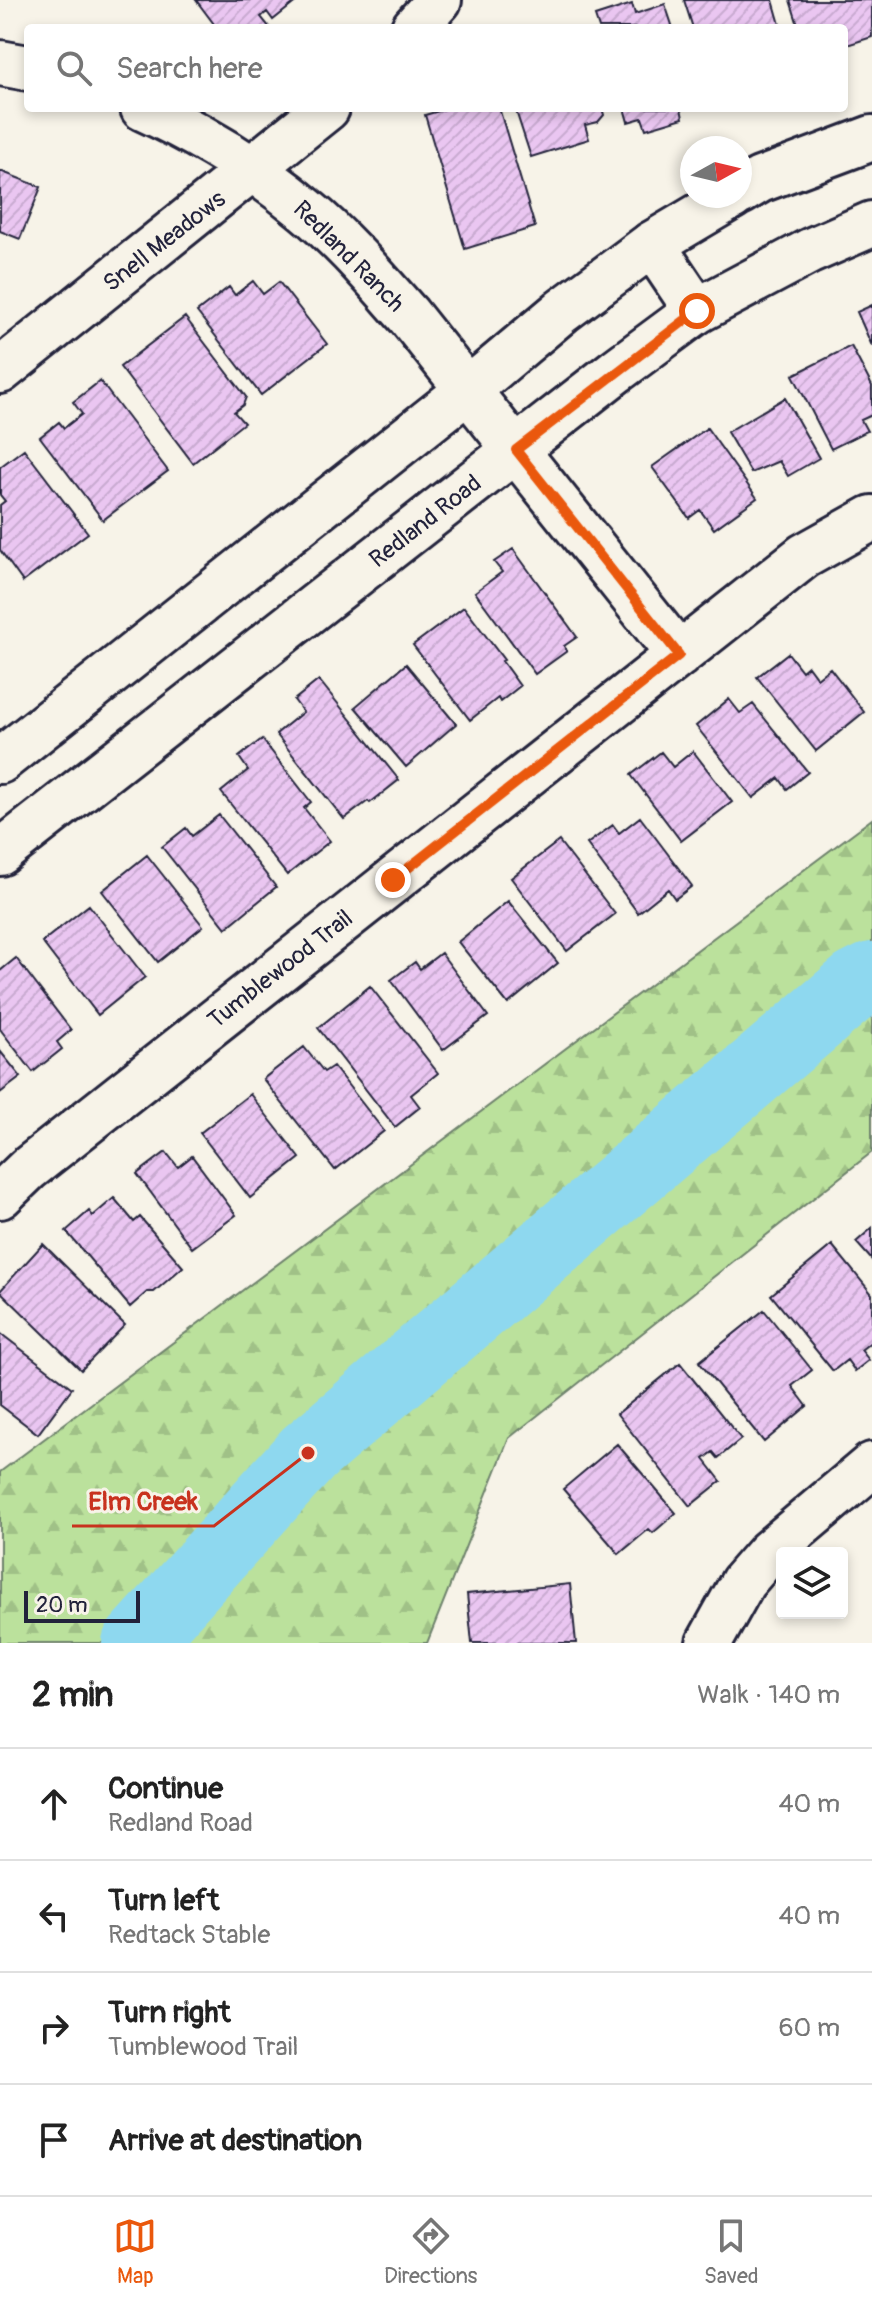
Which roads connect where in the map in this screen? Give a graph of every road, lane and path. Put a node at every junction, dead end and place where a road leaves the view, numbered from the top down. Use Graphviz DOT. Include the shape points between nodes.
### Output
graph roads {
  1 [pos="439,0"];
  2 [pos="418,24"];
  3 [pos="0,63"];
  4 [pos="24,67"];
  5 [pos="152,112"];
  6 [pos="322,112"];
  7 [pos="872,138"];
  8 [pos="253,170"];
  9 [pos="752,186"];
  10 [pos="713,208"];
  11 [pos="872,224"];
  12 [pos="652,244"];
  13 [pos="697,311"];
  14 [pos="0,371"];
  15 [pos="468,390"];
  16 [pos="516,450"];
  17 [pos="872,518"];
  18 [pos="679,655"];
  19 [pos="0,761"];
  20 [pos="0,853"];
  21 [pos="0,1196"];
  22 [pos="872,1465"];
  23 [pos="709,1643"];
  1 -- 2 [label="street"];
  3 -- 4 [label="street"];
  5 -- 8 [label="street, Redland Ranch"];
  6 -- 8 [label="street, Snell Meadows"];
  7 -- 9 [label="street"];
  8 -- 14 [label="street, Snell Meadows"];
  8 -- 15 [label="street, Redland Ranch" via="305,209 362,263"];
  10 -- 12 [label="street"];
  11 -- 13 [label="street, Redland Road"];
  12 -- 13 [label="street"];
  12 -- 15 [label="street"];
  13 -- 16 [label="street, Redland Road"];
  15 -- 16 [label="street, Redland Ranch"];
  15 -- 19 [label="street"];
  16 -- 18 [label="street, Redland Ranch"];
  16 -- 20 [label="street, Redland Road"];
  17 -- 18 [label="street, Tumblewood Trail" via="804,556"];
  18 -- 21 [label="street, Tumblewood Trail" via="40,1159"];
  22 -- 23 [label="street" via="769,1552 743,1582"];
}
